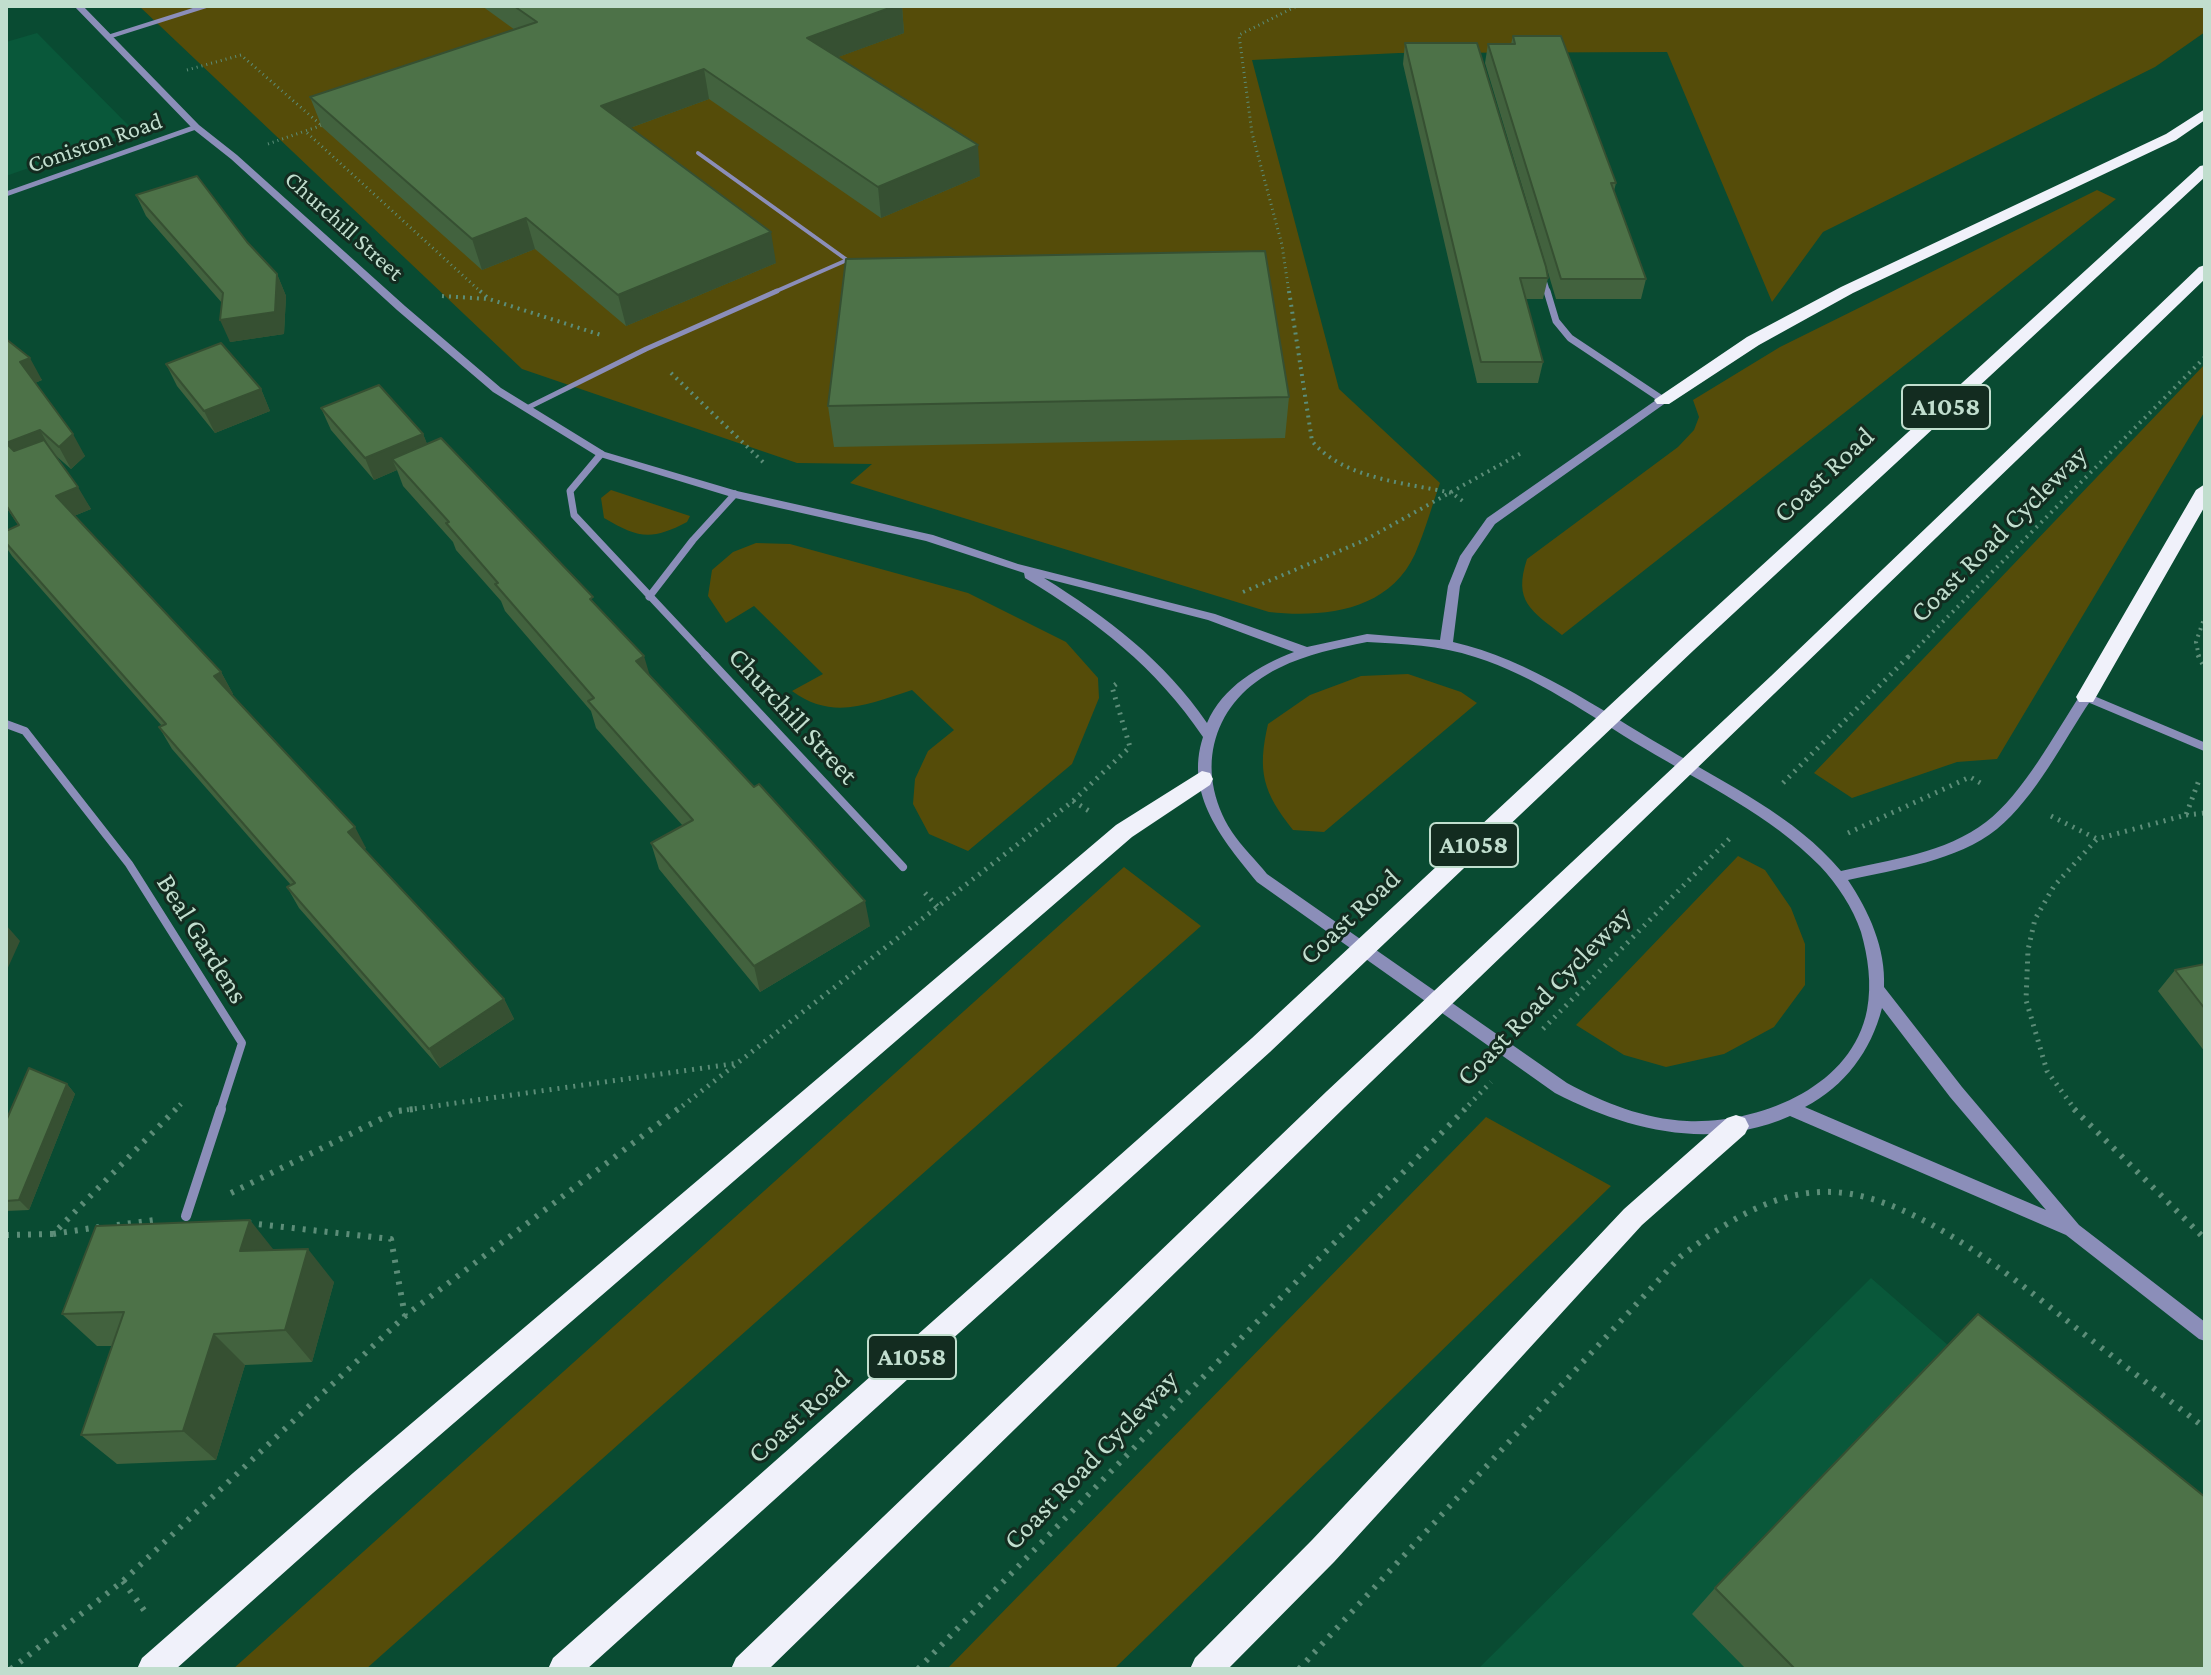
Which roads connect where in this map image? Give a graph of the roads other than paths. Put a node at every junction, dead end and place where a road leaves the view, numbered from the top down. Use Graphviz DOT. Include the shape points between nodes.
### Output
graph roads {
  1 [pos="78,6"];
  2 [pos="206,6"];
  3 [pos="108,37"];
  4 [pos="2205,113"];
  5 [pos="196,127"];
  6 [pos="698,153"];
  7 [pos="2205,169"];
  8 [pos="6,194"];
  9 [pos="1539,262"];
  10 [pos="2205,270"];
  11 [pos="1663,400"];
  12 [pos="527,408"];
  13 [pos="601,454"];
  14 [pos="2205,490"];
  15 [pos="735,494"];
  16 [pos="1015,567"];
  17 [pos="649,597"];
  18 [pos="1446,645"];
  19 [pos="1303,650"];
  20 [pos="2086,697"];
  21 [pos="6,724"];
  22 [pos="1208,735"];
  23 [pos="2205,747"];
  24 [pos="1202,779"];
  25 [pos="903,867"];
  26 [pos="1838,877"];
  27 [pos="1878,991"];
  28 [pos="1792,1109"];
  29 [pos="1736,1126"];
  30 [pos="186,1216"];
  31 [pos="2073,1230"];
  32 [pos="2205,1333"];
  33 [pos="153,1669"];
  34 [pos="564,1669"];
  35 [pos="747,1669"];
  36 [pos="1206,1669"];
  1 -- 3 [label="street, Churchill Street"];
  2 -- 3 [label="lane"];
  3 -- 5 [label="street, Churchill Street"];
  4 -- 11 [label="highway" via="2171,137 1847,290 1753,341"];
  5 -- 8 [label="street, Coniston Road"];
  5 -- 12 [label="street, Churchill Street" via="473,370"];
  6 -- 12 [label="lane" via="847,260"];
  7 -- 34 [label="highway, Coast Road / A1058" via="1261,1045"];
  9 -- 11 [label="street" via="1556,321 1570,338"];
  10 -- 35 [label="highway, A1058"];
  11 -- 18 [label="street" via="1491,521 1466,556 1454,586"];
  12 -- 13 [label="street, Churchill Street"];
  13 -- 15 [label="street, Churchill Street"];
  13 -- 17 [label="street, Churchill Street" via="570,491 574,515"];
  14 -- 20 [label="highway"];
  15 -- 16 [label="street, Churchill Street" via="929,538"];
  15 -- 17 [label="street"];
  16 -- 19 [label="street, Churchill Street" via="1211,617"];
  16 -- 22 [label="street, Churchill Street" via="1121,635 1191,708"];
  17 -- 25 [label="street, Churchill Street"];
  18 -- 19 [label="street" via="1367,638"];
  18 -- 26 [label="street" via="1539,679 1769,819 1810,848"];
  19 -- 22 [label="street" via="1236,690"];
  20 -- 23 [label="street"];
  20 -- 26 [label="street" via="1993,825 1957,846"];
  21 -- 30 [label="street, Beal Gardens" via="25,731 129,864 242,1043"];
  22 -- 24 [label="street"];
  24 -- 29 [label="street" via="1220,829 1262,878 1561,1088 1629,1119 1703,1128"];
  24 -- 33 [label="highway" via="1124,831 375,1472"];
  26 -- 27 [label="street" via="1867,930"];
  27 -- 28 [label="street" via="1874,1020 1861,1048 1822,1091"];
  27 -- 31 [label="street"];
  28 -- 29 [label="street"];
  28 -- 31 [label="street"];
  29 -- 36 [label="highway" via="1633,1217 1323,1551"];
  31 -- 32 [label="street"];
}
